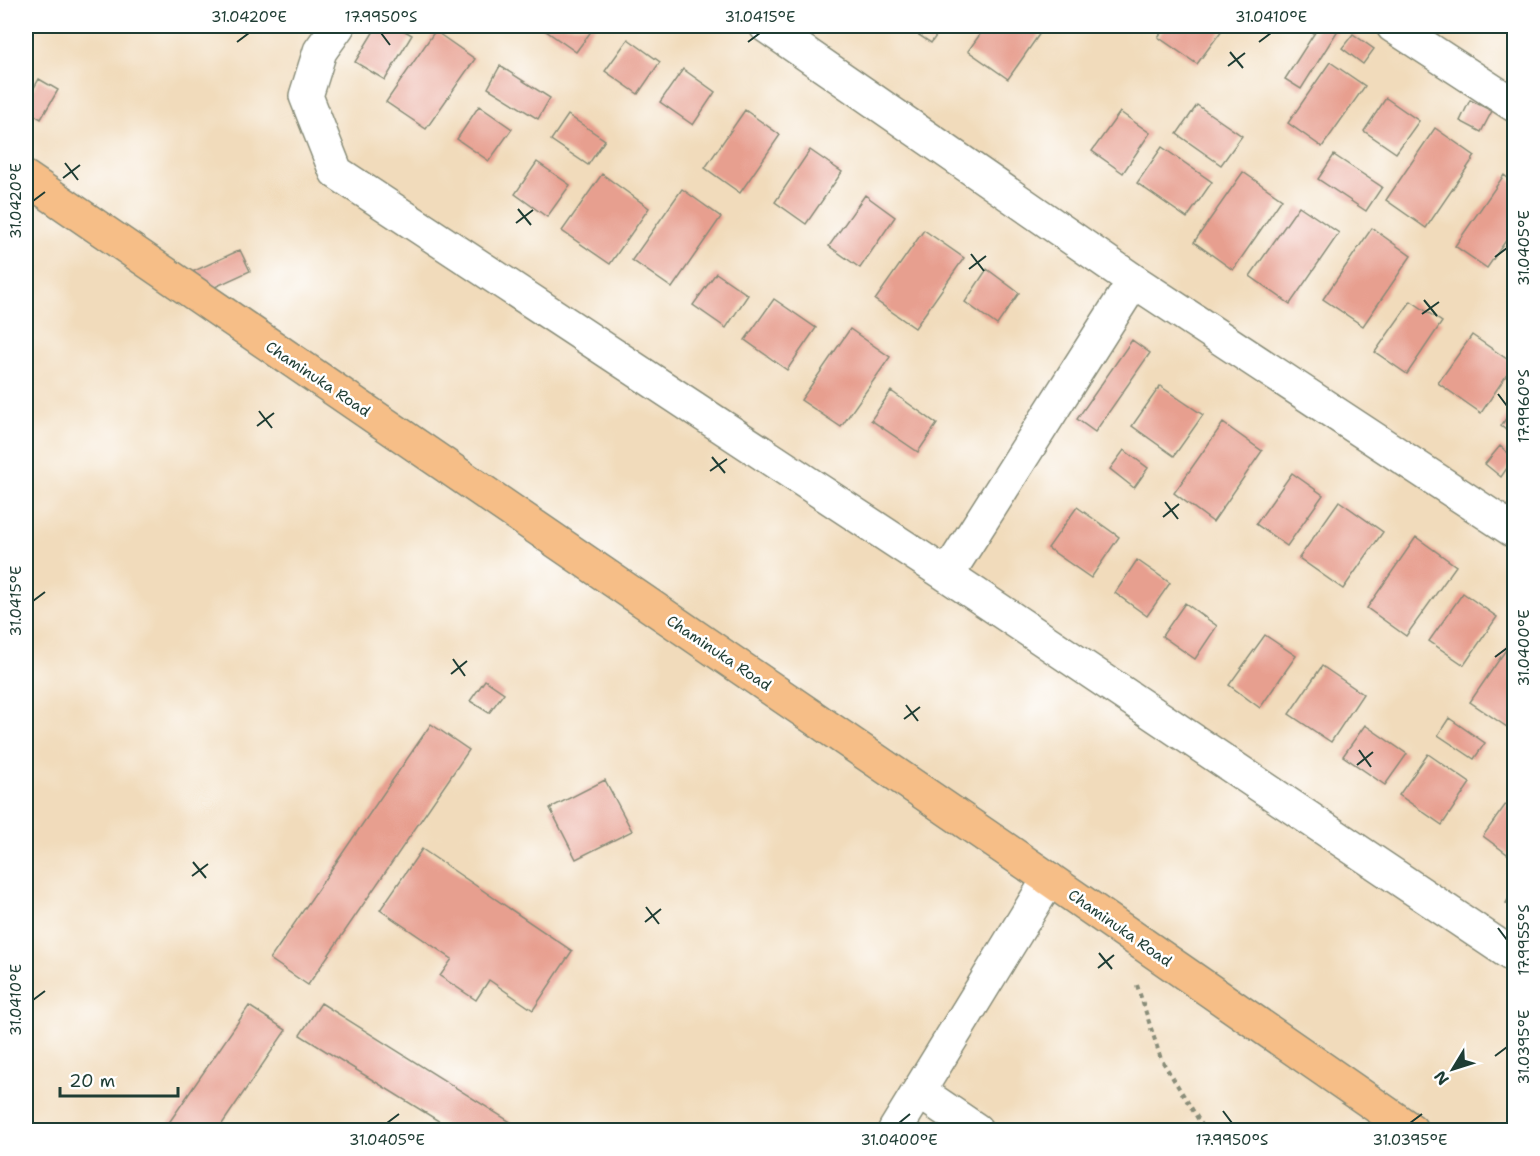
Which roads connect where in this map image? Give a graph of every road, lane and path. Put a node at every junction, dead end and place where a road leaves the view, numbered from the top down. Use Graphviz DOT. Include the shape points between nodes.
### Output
graph roads {
  1 [pos="338,26"];
  2 [pos="766,26"];
  3 [pos="1393,26"];
  4 [pos="1515,105"];
  5 [pos="26,178"];
  6 [pos="1134,280"];
  7 [pos="1515,531"];
  8 [pos="947,575"];
  9 [pos="1049,879"];
  10 [pos="1119,927"];
  11 [pos="1515,956"];
  12 [pos="920,1092"];
  13 [pos="895,1131"];
  14 [pos="976,1131"];
  15 [pos="1205,1131"];
  16 [pos="1411,1131"];
  1 -- 8 [label="street" via="320,51 306,96 336,172"];
  2 -- 6 [label="street"];
  3 -- 4 [label="street"];
  5 -- 9 [label="main road, Chaminuka Road"];
  6 -- 7 [label="street"];
  6 -- 8 [label="street"];
  8 -- 11 [label="street"];
  9 -- 10 [label="main road, Chaminuka Road"];
  9 -- 12 [label="street"];
  10 -- 15 [label="path" via="1161,1059"];
  10 -- 16 [label="main road, Chaminuka Road"];
  12 -- 13 [label="street"];
  12 -- 14 [label="street"];
}
